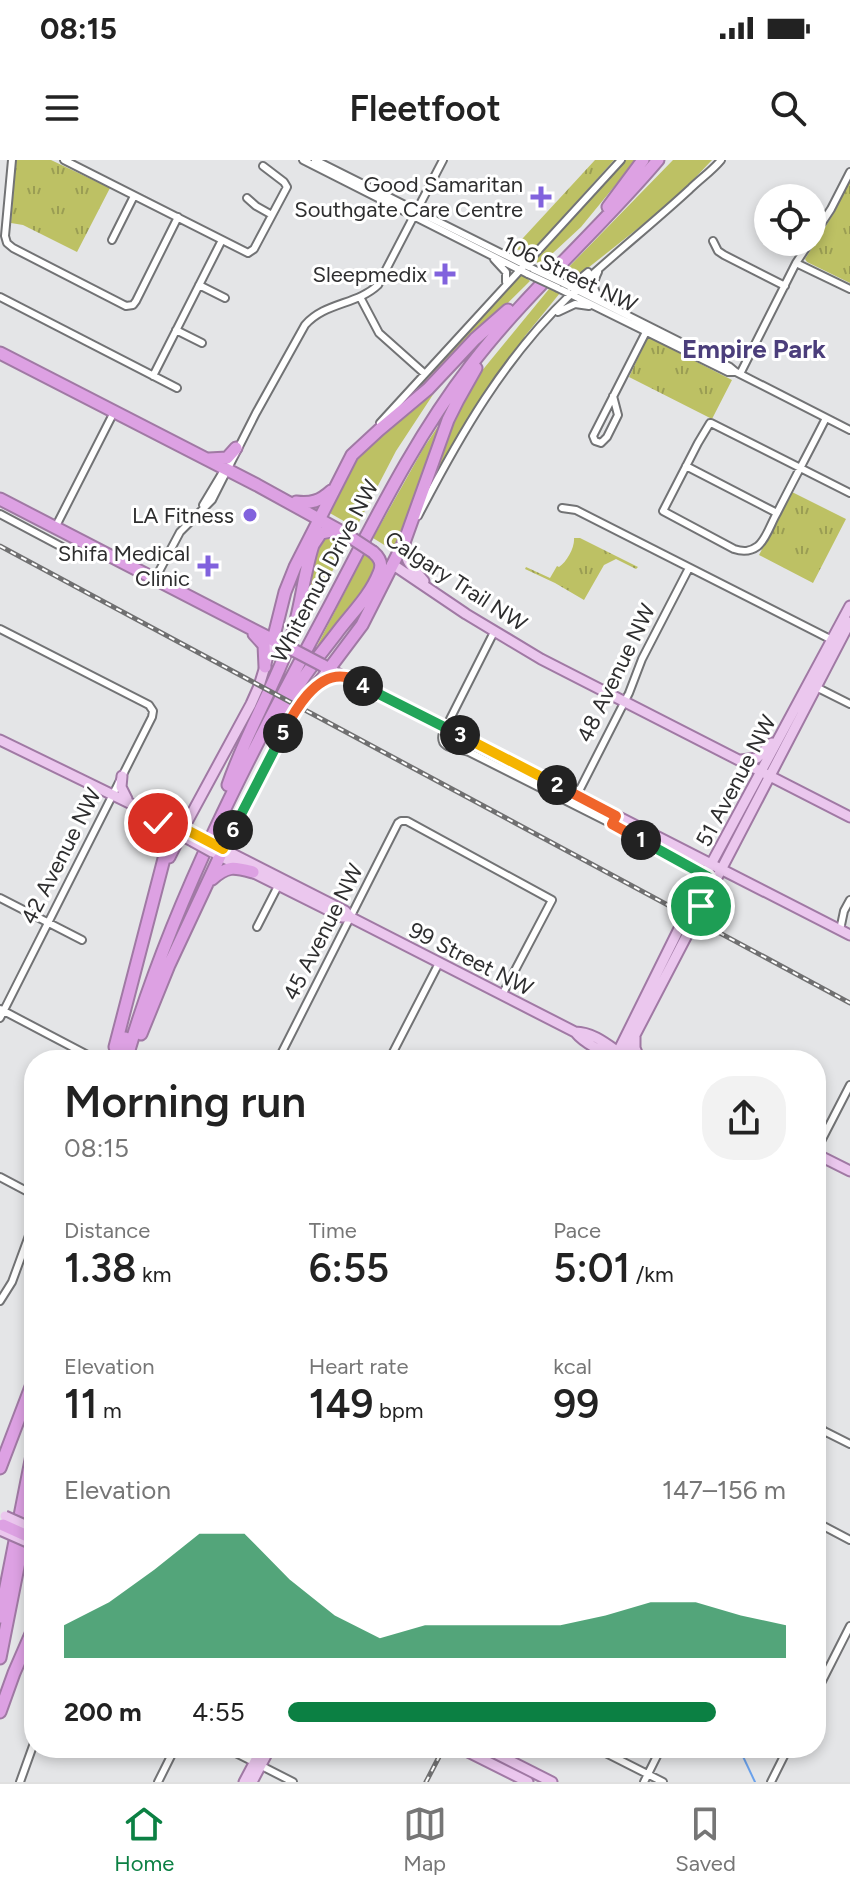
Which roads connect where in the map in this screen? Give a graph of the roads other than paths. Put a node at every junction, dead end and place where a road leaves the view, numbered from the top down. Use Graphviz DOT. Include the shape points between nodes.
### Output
graph roads {
  1 [pos="12,160"];
  2 [pos="64,160"];
  3 [pos="88,160"];
  4 [pos="303,160"];
  5 [pos="315,160"];
  6 [pos="443,160"];
  7 [pos="621,160"];
  8 [pos="643,160"];
  9 [pos="650,160"];
  10 [pos="658,160"];
  11 [pos="668,160"];
  12 [pos="715,160"];
  13 [pos="721,160"];
  14 [pos="263,166"];
  15 [pos="83,170"];
  16 [pos="850,172"];
  17 [pos="701,178"];
  18 [pos="134,196"];
  19 [pos="247,198"];
  20 [pos="611,209"];
  21 [pos="414,213"];
  22 [pos="272,215"];
  23 [pos="178,217"];
  24 [pos="826,217"];
  25 [pos="112,240"];
  26 [pos="222,240"];
  27 [pos="713,241"];
  28 [pos="538,250"];
  29 [pos="492,256"];
  30 [pos="801,256"];
  31 [pos="509,257"];
  32 [pos="796,263"];
  33 [pos="602,265"];
  34 [pos="523,267"];
  35 [pos="199,285"];
  36 [pos="785,286"];
  37 [pos="504,287"];
  38 [pos="567,288"];
  39 [pos="850,289"];
  40 [pos="0,297"];
  41 [pos="360,297"];
  42 [pos="225,298"];
  43 [pos="343,302"];
  44 [pos="602,307"];
  45 [pos="508,310"];
  46 [pos="366,311"];
  47 [pos="541,325"];
  48 [pos="502,328"];
  49 [pos="648,329"];
  50 [pos="176,330"];
  51 [pos="202,343"];
  52 [pos="0,353"];
  53 [pos="738,373"];
  54 [pos="425,374"];
  55 [pos="153,376"];
  56 [pos="177,388"];
  57 [pos="613,396"];
  58 [pos="114,412"];
  59 [pos="826,418"];
  60 [pos="850,430"];
  61 [pos="238,446"];
  62 [pos="352,455"];
  63 [pos="207,459"];
  64 [pos="686,466"];
  65 [pos="800,468"];
  66 [pos="227,469"];
  67 [pos="335,488"];
  68 [pos="850,493"];
  69 [pos="0,499"];
  70 [pos="290,502"];
  71 [pos="562,508"];
  72 [pos="777,513"];
  73 [pos="0,514"];
  74 [pos="319,519"];
  75 [pos="55,528"];
  76 [pos="344,533"];
  77 [pos="407,535"];
  78 [pos="93,548"];
  79 [pos="373,552"];
  80 [pos="392,564"];
  81 [pos="689,568"];
  82 [pos="153,579"];
  83 [pos="430,590"];
  84 [pos="850,606"];
  85 [pos="776,612"];
  86 [pos="773,620"];
  87 [pos="850,622"];
  88 [pos="249,627"];
  89 [pos="0,629"];
  90 [pos="494,632"];
  91 [pos="277,642"];
  92 [pos="836,642"];
  93 [pos="265,667"];
  94 [pos="325,667"];
  95 [pos="346,677"];
  96 [pos="813,685"];
  97 [pos="302,701"];
  98 [pos="624,702"];
  99 [pos="850,704"];
  100 [pos="445,728"];
  101 [pos="780,735"];
  102 [pos="0,740"];
  103 [pos="781,754"];
  104 [pos="738,760"];
  105 [pos="516,770"];
  106 [pos="765,774"];
  107 [pos="122,776"];
  108 [pos="232,786"];
  109 [pos="792,787"];
  110 [pos="577,795"];
  111 [pos="112,796"];
  112 [pos="129,802"];
  113 [pos="850,817"];
  114 [pos="614,820"];
  115 [pos="155,822"];
  116 [pos="234,829"];
  117 [pos="181,832"];
  118 [pos="218,851"];
  119 [pos="687,853"];
  120 [pos="243,859"];
  121 [pos="682,863"];
  122 [pos="716,867"];
  123 [pos="253,872"];
  124 [pos="706,875"];
  125 [pos="735,877"];
  126 [pos="280,881"];
  127 [pos="206,885"];
  128 [pos="157,891"];
  129 [pos="709,891"];
  130 [pos="0,898"];
  131 [pos="850,900"];
  132 [pos="350,917"];
  133 [pos="48,922"];
  134 [pos="257,927"];
  135 [pos="844,928"];
  136 [pos="850,935"];
  137 [pos="82,940"];
  138 [pos="439,963"];
  139 [pos="502,995"];
  140 [pos="1,1013"];
  141 [pos="631,1034"];
  142 [pos="598,1044"];
  143 [pos="77,1050"];
  144 [pos="114,1050"];
  145 [pos="120,1050"];
  146 [pos="131,1050"];
  147 [pos="132,1050"];
  148 [pos="283,1050"];
  149 [pos="394,1050"];
  150 [pos="601,1050"];
  151 [pos="615,1050"];
  152 [pos="624,1050"];
  153 [pos="636,1050"];
  154 [pos="850,1085"];
  155 [pos="826,1133"];
  156 [pos="826,1158"];
  157 [pos="850,1171"];
  158 [pos="0,1177"];
  159 [pos="24,1190"];
  160 [pos="24,1249"];
  161 [pos="0,1301"];
  162 [pos="24,1405"];
  163 [pos="826,1432"];
  164 [pos="850,1444"];
  165 [pos="0,1468"];
  166 [pos="24,1496"];
  167 [pos="2,1523"];
  168 [pos="826,1527"];
  169 [pos="24,1531"];
  170 [pos="24,1537"];
  171 [pos="24,1538"];
  172 [pos="850,1540"];
  173 [pos="0,1617"];
  174 [pos="850,1626"];
  175 [pos="24,1649"];
  176 [pos="0,1658"];
  177 [pos="826,1673"];
  178 [pos="0,1712"];
  179 [pos="29,1758"];
  180 [pos="170,1758"];
  181 [pos="246,1758"];
  182 [pos="260,1758"];
  183 [pos="262,1758"];
  184 [pos="480,1758"];
  185 [pos="505,1758"];
  186 [pos="616,1758"];
  187 [pos="656,1758"];
  188 [pos="783,1758"];
  189 [pos="258,1764"];
  190 [pos="648,1774"];
  191 [pos="20,1782"];
  192 [pos="158,1782"];
  193 [pos="244,1782"];
  194 [pos="252,1782"];
  195 [pos="293,1782"];
  196 [pos="528,1782"];
  197 [pos="552,1782"];
  198 [pos="644,1782"];
  199 [pos="663,1782"];
  200 [pos="771,1782"];
  1 -- 23 [label="street" via="7,243 124,305 136,301"];
  2 -- 15 [label="street"];
  3 -- 15 [label="street"];
  4 -- 21 [label="street, 106 Street NW"];
  5 -- 21 [label="street, 106 Street NW"];
  6 -- 21 [label="street"];
  7 -- 28 [label="street"];
  8 -- 20 [label="highway"];
  9 -- 20 [label="highway, Whitemud Drive NW"];
  10 -- 20 [label="highway, Whitemud Drive NW"];
  11 -- 20 [label="highway"];
  12 -- 17 [label="street"];
  13 -- 17 [label="street"];
  14 -- 22 [label="street" via="287,187"];
  15 -- 18 [label="street"];
  16 -- 24 [label="street"];
  17 -- 33 [label="street"];
  18 -- 23 [label="street"];
  18 -- 25 [label="street"];
  19 -- 22 [label="street"];
  20 -- 45 [label="highway, Whitemud Drive NW"];
  20 -- 48 [label="highway, Whitemud Drive NW"];
  21 -- 29 [label="street, 106 Street NW"];
  21 -- 31 [label="street, 106 Street NW"];
  21 -- 41 [label="street" via="379,283"];
  22 -- 26 [label="street" via="250,253"];
  23 -- 26 [label="street"];
  26 -- 35 [label="street"];
  27 -- 36 [label="street" via="724,255"];
  28 -- 31 [label="street"];
  28 -- 34 [label="street"];
  29 -- 34 [label="street, 106 Street NW"];
  29 -- 37 [label="street" via="507,274"];
  30 -- 32 [label="street"];
  31 -- 34 [label="street, 106 Street NW"];
  32 -- 36 [label="street"];
  32 -- 39 [label="street"];
  33 -- 38 [label="street"];
  33 -- 44 [label="street" via="593,286"];
  34 -- 37 [label="street"];
  34 -- 38 [label="street, 106 Street NW, bridge"];
  35 -- 42 [label="street"];
  35 -- 50 [label="street"];
  36 -- 53 [label="street"];
  37 -- 54 [label="street"];
  38 -- 44 [label="street, 106 Street NW"];
  38 -- 47 [label="street"];
  40 -- 55 [label="street"];
  41 -- 43 [label="street"];
  41 -- 46 [label="street"];
  43 -- 46 [label="street"];
  43 -- 61 [label="street" via="305,325"];
  44 -- 47 [label="street" via="575,304"];
  44 -- 49 [label="street, 106 Street NW"];
  45 -- 62 [label="highway"];
  45 -- 108 [label="highway, Whitemud Drive NW" via="470,355 396,463"];
  46 -- 54 [label="street" via="380,335"];
  47 -- 77 [label="street" via="472,417"];
  48 -- 77 [label="highway" via="454,407"];
  48 -- 108 [label="highway, Whitemud Drive NW" via="454,387 411,454"];
  49 -- 53 [label="street, 106 Street NW"];
  49 -- 57 [label="street"];
  50 -- 51 [label="street"];
  50 -- 55 [label="street"];
  52 -- 58 [label="highway, Calgary Trail NW"];
  53 -- 59 [label="street, 106 Street NW"];
  54 -- 62 [label="street"];
  55 -- 56 [label="street"];
  57 -- 57 [label="street" via="593,436 601,443 618,415"];
  58 -- 63 [label="highway, Calgary Trail NW"];
  58 -- 75 [label="street"];
  59 -- 60 [label="street, 106 Street NW"];
  59 -- 65 [label="street"];
  61 -- 63 [label="highway" via="227,458"];
  61 -- 66 [label="street"];
  62 -- 67 [label="highway"];
  63 -- 66 [label="highway, Calgary Trail NW"];
  64 -- 65 [label="street" via="711,423"];
  64 -- 72 [label="street"];
  64 -- 72 [label="street" via="665,514 746,551 760,543"];
  65 -- 68 [label="street"];
  65 -- 72 [label="street"];
  66 -- 70 [label="highway, Calgary Trail NW"];
  66 -- 82 [label="street" via="178,530"];
  67 -- 70 [label="highway" via="316,502"];
  67 -- 74 [label="highway"];
  69 -- 75 [label="highway"];
  70 -- 74 [label="highway, Calgary Trail NW"];
  71 -- 81 [label="street" via="576,510"];
  73 -- 78 [label="street" via="79,556"];
  74 -- 76 [label="highway, Calgary Trail NW"];
  74 -- 91 [label="highway" via="288,584"];
  75 -- 78 [label="highway"];
  76 -- 79 [label="highway, Calgary Trail NW, bridge"];
  76 -- 108 [label="highway" via="323,532 315,541 291,639 239,753"];
  77 -- 80 [label="highway"];
  77 -- 83 [label="main road" via="407,561"];
  78 -- 82 [label="highway"];
  79 -- 80 [label="highway, Calgary Trail NW"];
  79 -- 108 [label="highway" via="381,564 374,584 312,665 251,765"];
  80 -- 83 [label="main road, Calgary Trail NW"];
  80 -- 94 [label="highway" via="362,625"];
  81 -- 85 [label="street"];
  81 -- 98 [label="street, 48 Avenue NW"];
  82 -- 88 [label="highway"];
  83 -- 90 [label="main road, Calgary Trail NW"];
  84 -- 92 [label="main road, 51 Avenue NW"];
  85 -- 86 [label="street"];
  85 -- 92 [label="street"];
  87 -- 92 [label="main road, 51 Avenue NW"];
  88 -- 91 [label="highway"];
  88 -- 93 [label="highway" via="264,645"];
  89 -- 107 [label="street, 42 Avenue NW" via="149,705 152,717"];
  90 -- 98 [label="main road, Calgary Trail NW"];
  90 -- 100 [label="street"];
  91 -- 93 [label="main road"];
  91 -- 94 [label="highway, bridge"];
  92 -- 96 [label="main road, 51 Avenue NW"];
  93 -- 117 [label="main road" via="241,725"];
  94 -- 95 [label="main road"];
  94 -- 97 [label="main road"];
  95 -- 97 [label="main road" via="327,680"];
  95 -- 100 [label="main road"];
  96 -- 99 [label="street"];
  96 -- 101 [label="main road, 51 Avenue NW"];
  96 -- 103 [label="main road, 51 Avenue NW"];
  97 -- 116 [label="main road"];
  98 -- 104 [label="main road, Calgary Trail NW"];
  98 -- 110 [label="street, 48 Avenue NW"];
  100 -- 105 [label="main road"];
  100 -- 105 [label="street" via="445,745"];
  101 -- 104 [label="main road" via="757,758"];
  101 -- 106 [label="main road, 51 Avenue NW"];
  102 -- 111 [label="main road, 99 Street NW"];
  103 -- 106 [label="main road, 51 Avenue NW"];
  103 -- 109 [label="main road" via="779,770"];
  104 -- 106 [label="main road, Calgary Trail NW"];
  105 -- 110 [label="main road"];
  105 -- 114 [label="street"];
  106 -- 109 [label="main road, Calgary Trail NW"];
  106 -- 122 [label="main road, 51 Avenue NW"];
  107 -- 111 [label="street, 42 Avenue NW"];
  107 -- 112 [label="main road" via="121,790"];
  108 -- 145 [label="highway, Whitemud Drive NW" via="175,900"];
  108 -- 146 [label="highway, Whitemud Drive NW" via="171,927"];
  109 -- 113 [label="main road, Calgary Trail NW"];
  110 -- 114 [label="main road"];
  111 -- 112 [label="main road, 99 Street NW"];
  111 -- 115 [label="main road, 99 Street NW"];
  111 -- 133 [label="street, 42 Avenue NW"];
  112 -- 117 [label="main road, 99 Street NW"];
  114 -- 119 [label="main road"];
  114 -- 121 [label="street"];
  115 -- 117 [label="main road, 99 Street NW"];
  115 -- 128 [label="highway" via="167,846"];
  116 -- 118 [label="main road"];
  116 -- 120 [label="main road" via="233,845"];
  117 -- 118 [label="main road, 99 Street NW, bridge"];
  117 -- 128 [label="highway"];
  118 -- 120 [label="main road, 99 Street NW"];
  118 -- 123 [label="main road, 99 Street NW"];
  118 -- 127 [label="highway"];
  119 -- 121 [label="street"];
  119 -- 122 [label="main road"];
  120 -- 126 [label="main road, 99 Street NW"];
  121 -- 124 [label="street"];
  122 -- 124 [label="main road, 51 Avenue NW"];
  122 -- 125 [label="main road"];
  122 -- 129 [label="main road, 51 Avenue NW"];
  123 -- 126 [label="main road, 99 Street NW"];
  123 -- 127 [label="highway" via="225,869"];
  124 -- 129 [label="main road"];
  124 -- 141 [label="main road, 51 Avenue NW"];
  125 -- 129 [label="main road" via="721,877"];
  125 -- 135 [label="main road"];
  126 -- 132 [label="main road, 99 Street NW"];
  126 -- 134 [label="street"];
  127 -- 147 [label="highway"];
  128 -- 144 [label="highway"];
  129 -- 141 [label="main road, 51 Avenue NW"];
  130 -- 133 [label="street"];
  131 -- 135 [label="street"];
  132 -- 138 [label="main road, 99 Street NW"];
  132 -- 139 [label="street, 45 Avenue NW" via="398,823 407,821 552,900"];
  132 -- 148 [label="street, 45 Avenue NW"];
  133 -- 137 [label="street"];
  133 -- 140 [label="street, 42 Avenue NW"];
  135 -- 136 [label="main road"];
  138 -- 139 [label="main road, 99 Street NW"];
  138 -- 149 [label="street"];
  139 -- 142 [label="main road, 99 Street NW"];
  140 -- 143 [label="street"];
  141 -- 142 [label="main road"];
  141 -- 152 [label="main road, 51 Avenue NW"];
  141 -- 153 [label="main road"];
  142 -- 150 [label="main road"];
  142 -- 151 [label="main road, 99 Street NW"];
  154 -- 155 [label="street"];
  156 -- 157 [label="main road"];
  158 -- 159 [label="street"];
  160 -- 161 [label="street"];
  162 -- 165 [label="highway"];
  163 -- 164 [label="street"];
  166 -- 173 [label="highway"];
  167 -- 169 [label="highway, bridge"];
  167 -- 171 [label="main road, bridge"];
  168 -- 172 [label="street"];
  170 -- 176 [label="highway"];
  174 -- 177 [label="street"];
  175 -- 178 [label="highway"];
  179 -- 191 [label="street"];
  180 -- 192 [label="street"];
  181 -- 189 [label="street"];
  182 -- 189 [label="main road"];
  183 -- 189 [label="main road"];
  184 -- 196 [label="main road"];
  185 -- 197 [label="main road"];
  186 -- 190 [label="street"];
  187 -- 190 [label="street"];
  188 -- 200 [label="street"];
  189 -- 193 [label="main road"];
  189 -- 194 [label="main road"];
  189 -- 195 [label="street"];
  190 -- 198 [label="street"];
  190 -- 199 [label="street"];
}
